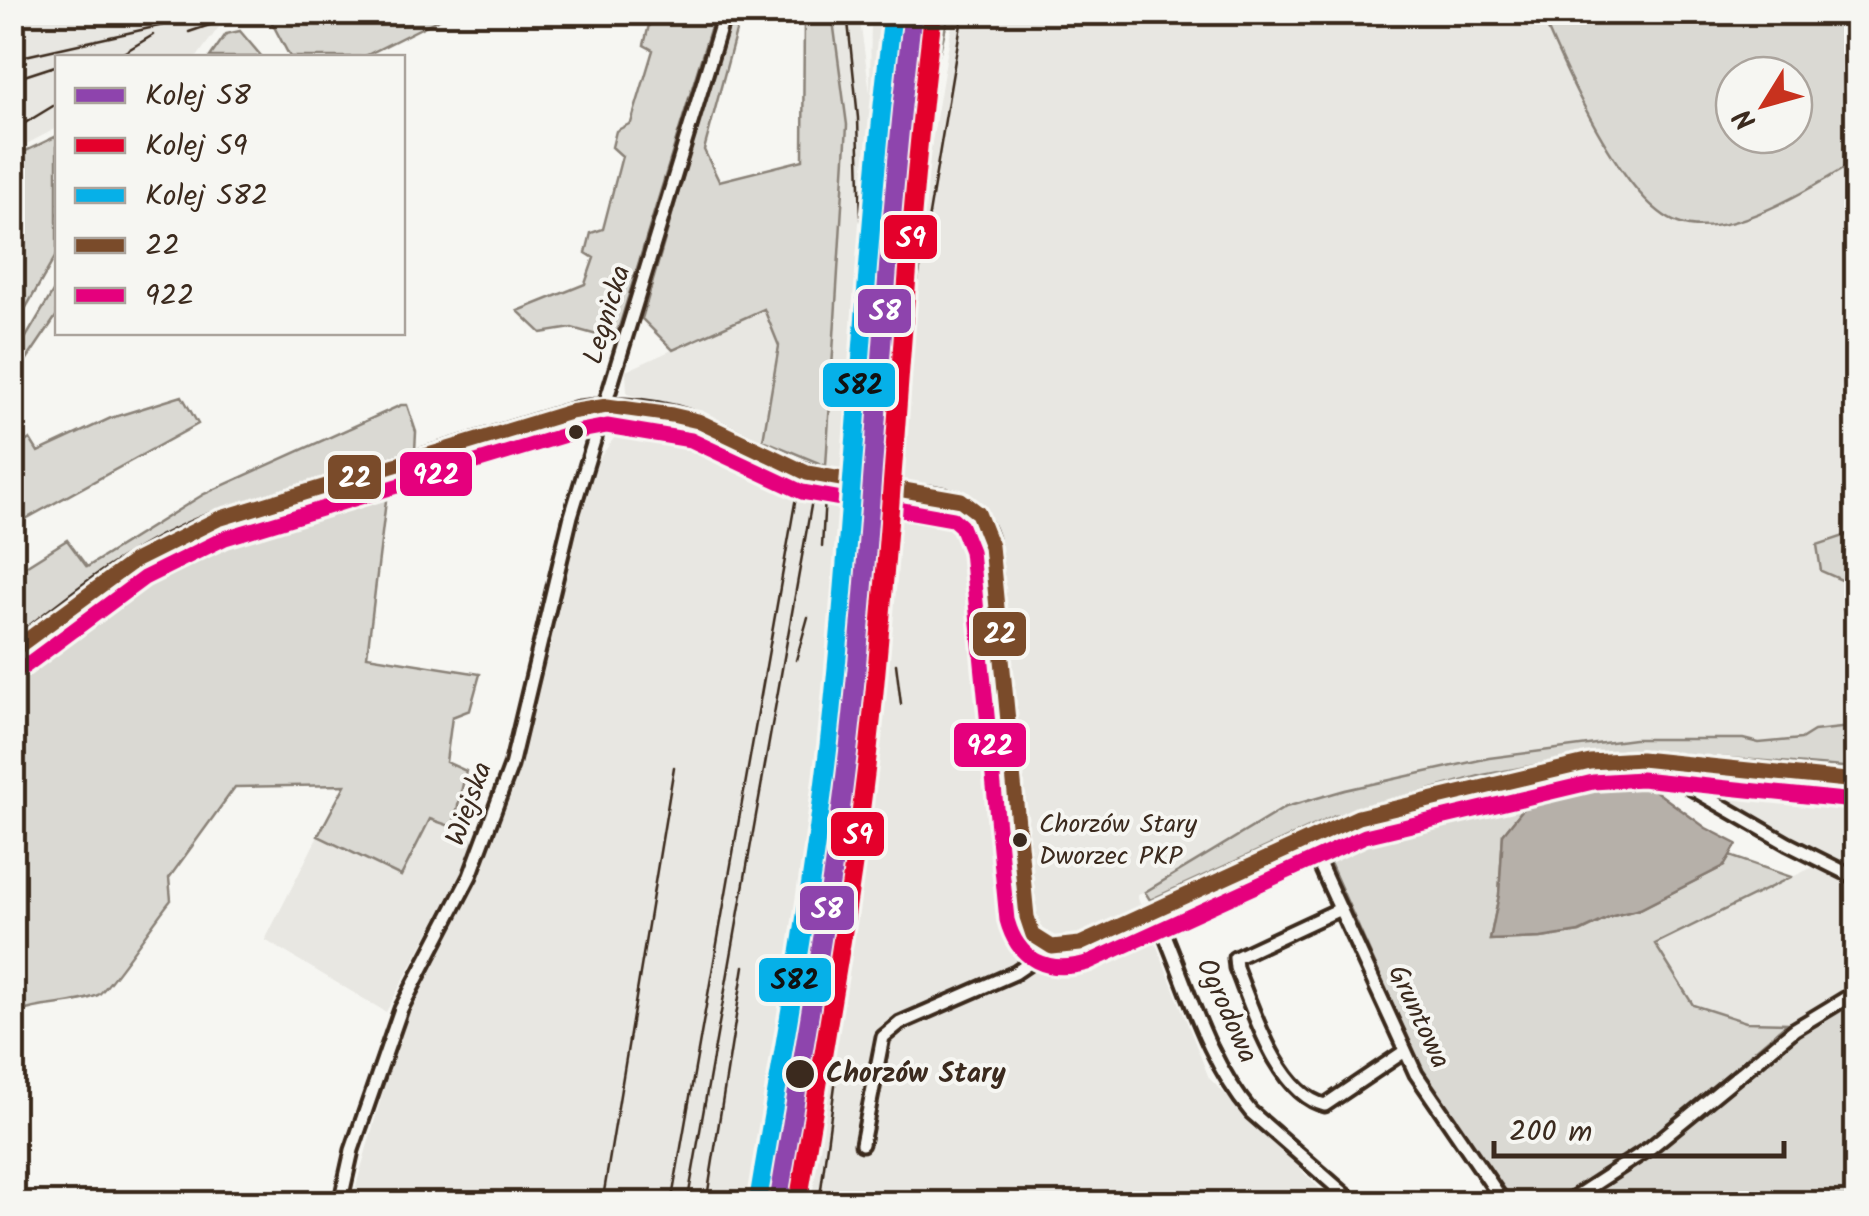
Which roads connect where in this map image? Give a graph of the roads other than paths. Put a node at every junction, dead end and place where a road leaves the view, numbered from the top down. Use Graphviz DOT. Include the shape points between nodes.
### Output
graph roads {
  1 [pos="725,12"];
  2 [pos="607,406"];
  3 [pos="828,478"];
  4 [pos="906,492"];
  5 [pos="12,651"];
  6 [pos="1641,759"];
  7 [pos="1856,781"];
  8 [pos="1308,839"];
  9 [pos="1856,878"];
  10 [pos="1154,909"];
  11 [pos="1340,909"];
  12 [pos="1044,946"];
  13 [pos="1856,992"];
  14 [pos="1404,1052"];
  15 [pos="862,1144"];
  16 [pos="340,1204"];
  17 [pos="1356,1204"];
  18 [pos="1505,1204"];
  19 [pos="1564,1204"];
  1 -- 2 [label="street, Legnicka"];
  2 -- 3 [label="street, Legnicka" via="698,421"];
  2 -- 5 [label="street" via="455,446 180,534 121,567"];
  2 -- 16 [label="street, Wiejska" via="571,516 511,766 470,876 401,1009"];
  4 -- 12 [label="street" via="961,500 986,527 1027,916 1032,936"];
  6 -- 7 [label="street"];
  6 -- 8 [label="street" via="1590,762 1358,817"];
  6 -- 9 [label="street"];
  8 -- 10 [label="street"];
  8 -- 11 [label="street, Gruntowa"];
  10 -- 12 [label="street" via="1070,948"];
  10 -- 17 [label="street, Ogrodowa" via="1238,1096"];
  11 -- 14 [label="street, Gruntowa"];
  11 -- 14 [label="street" via="1235,958 1273,1059 1325,1105"];
  12 -- 15 [label="street" via="1024,968 900,1022 883,1037"];
  13 -- 19 [label="street" via="1795,1028 1650,1148"];
  14 -- 18 [label="street, Gruntowa"];
}
